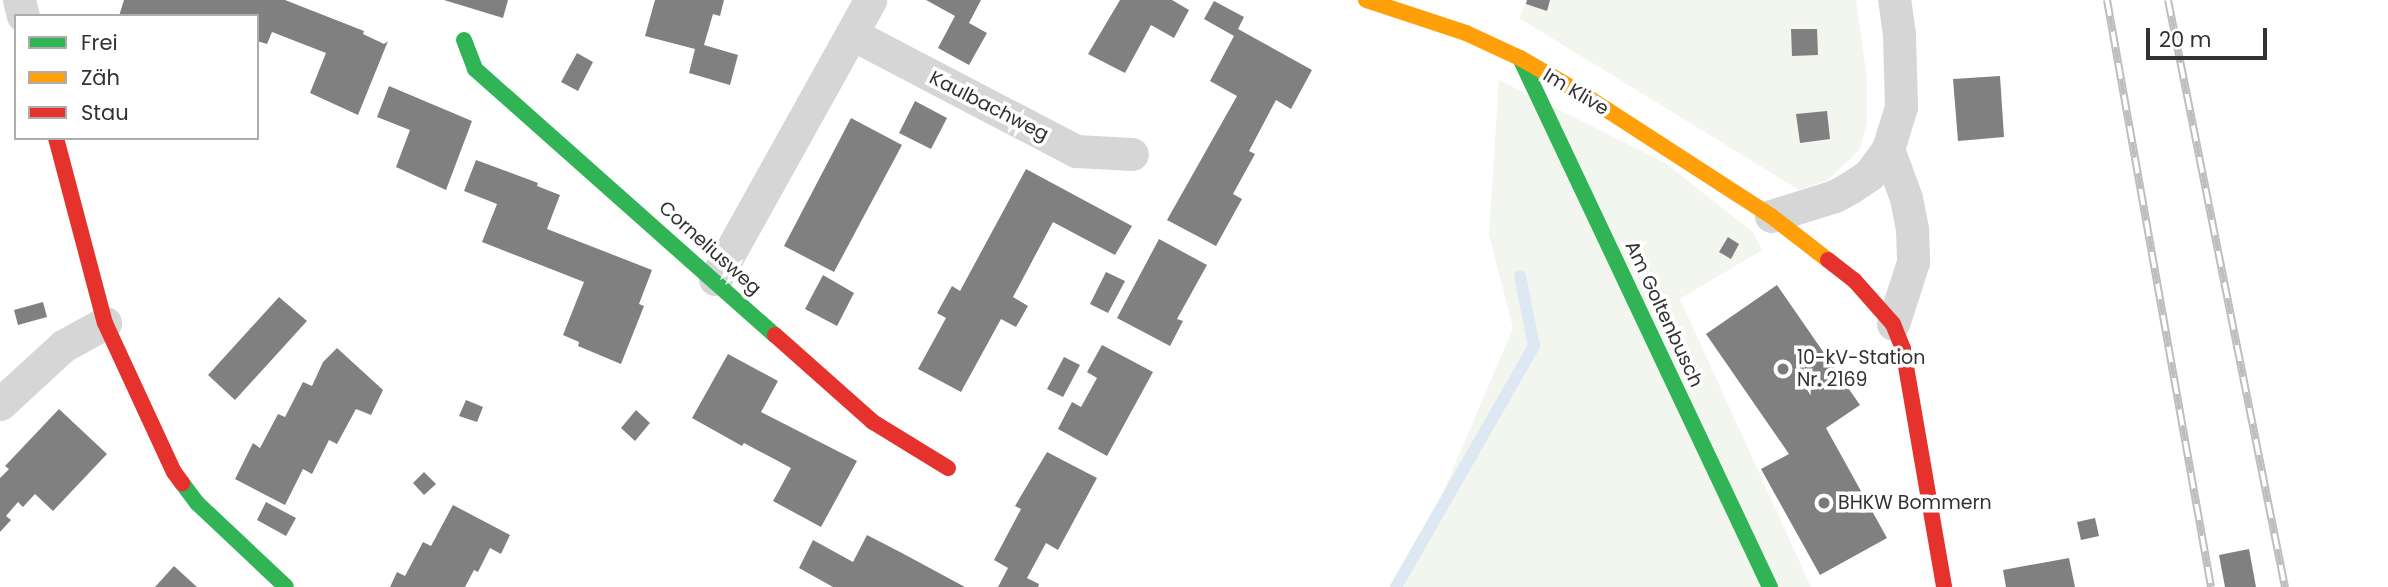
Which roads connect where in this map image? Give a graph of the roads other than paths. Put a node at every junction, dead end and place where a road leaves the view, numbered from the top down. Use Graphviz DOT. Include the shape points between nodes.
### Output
graph roads {
  1 [pos="870,0"];
  2 [pos="1366,0"];
  3 [pos="1895,0"];
  4 [pos="852,34"];
  5 [pos="464,40"];
  6 [pos="1520,58"];
  7 [pos="57,140"];
  8 [pos="1888,149"];
  9 [pos="1132,154"];
  10 [pos="1771,216"];
  11 [pos="715,279"];
  12 [pos="105,323"];
  13 [pos="1893,324"];
  14 [pos="0,404"];
  15 [pos="948,468"];
  16 [pos="286,587"];
  17 [pos="1770,587"];
  18 [pos="1944,587"];
  1 -- 4 [label="street"];
  2 -- 6 [label="street, Im Klive" via="1466,33"];
  3 -- 8 [label="street" via="1901,107"];
  4 -- 9 [label="street, Kaulbachweg" via="1076,151"];
  4 -- 11 [label="street"];
  5 -- 11 [label="street, Corneliusweg" via="475,69"];
  6 -- 10 [label="street, Im Klive"];
  6 -- 17 [label="street, Am Goltenbusch"];
  7 -- 12 [label="street"];
  8 -- 10 [label="street" via="1869,175 1851,187"];
  8 -- 13 [label="street" via="1906,198 1913,262"];
  10 -- 13 [label="street, Im Klive" via="1854,280"];
  11 -- 15 [label="street, Corneliusweg" via="873,422"];
  12 -- 14 [label="street" via="63,346"];
  12 -- 16 [label="street" via="174,472 197,503"];
  13 -- 18 [label="street, Im Klive" via="1908,375"];
}
